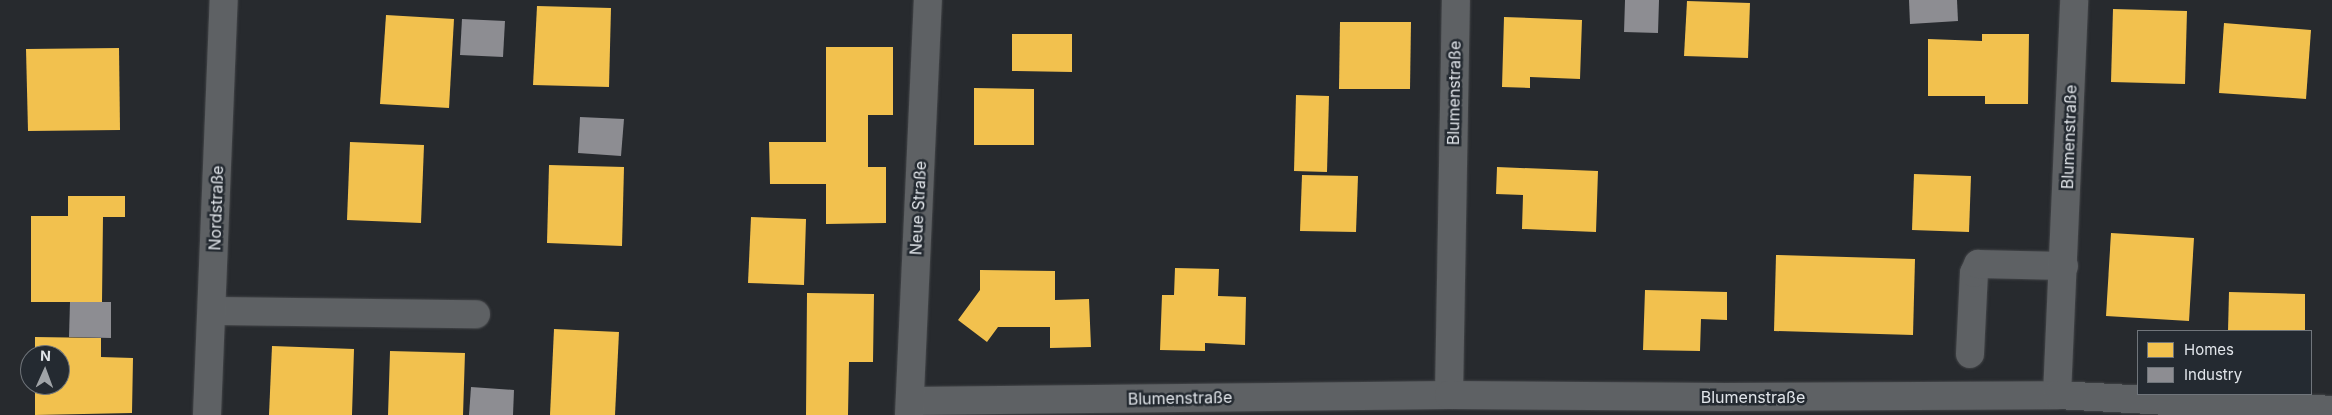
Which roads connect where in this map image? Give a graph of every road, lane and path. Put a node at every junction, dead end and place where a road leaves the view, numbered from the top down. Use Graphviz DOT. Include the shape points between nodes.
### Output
graph roads {
  1 [pos="224,0"];
  2 [pos="928,0"];
  3 [pos="1456,0"];
  4 [pos="2074,0"];
  5 [pos="2064,266"];
  6 [pos="212,311"];
  7 [pos="476,314"];
  8 [pos="1970,354"];
  9 [pos="1449,395"];
  10 [pos="2057,395"];
  11 [pos="1725,406"];
  12 [pos="910,408"];
  13 [pos="2331,412"];
  14 [pos="207,415"];
  1 -- 6 [label="street, Nordstraße"];
  2 -- 12 [label="street, Neue Straße"];
  3 -- 9 [label="street, Blumenstraße"];
  4 -- 5 [label="street, Blumenstraße"];
  5 -- 8 [label="street" via="1978,264 1974,273"];
  5 -- 10 [label="street, Blumenstraße"];
  6 -- 7 [label="street"];
  6 -- 14 [label="street, Nordstraße"];
  9 -- 11 [label="street, Blumenstraße"];
  9 -- 12 [label="street, Blumenstraße"];
  10 -- 11 [label="street, Blumenstraße"];
  10 -- 13 [label="street, Blumenstraße"];
}
